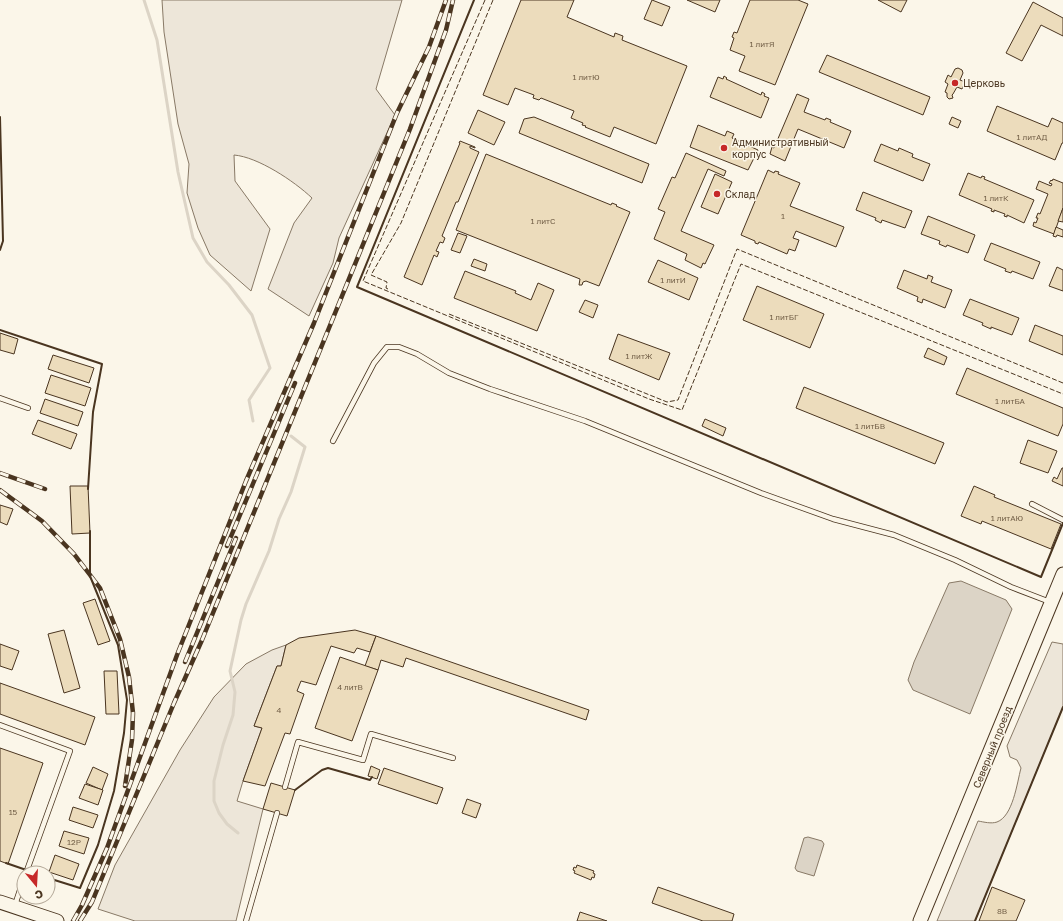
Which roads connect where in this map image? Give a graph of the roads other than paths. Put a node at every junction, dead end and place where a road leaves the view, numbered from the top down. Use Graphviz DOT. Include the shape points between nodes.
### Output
graph roads {
  1 [pos="0,398"];
  2 [pos="28,408"];
  3 [pos="333,441"];
  4 [pos="1032,504"];
  5 [pos="1063,520"];
  6 [pos="1063,574"];
  7 [pos="1051,602"];
  8 [pos="0,725"];
  9 [pos="453,758"];
  10 [pos="285,787"];
  11 [pos="278,813"];
  12 [pos="29,865"];
  13 [pos="16,900"];
  14 [pos="0,902"];
  15 [pos="14,906"];
  16 [pos="57,921"];
  17 [pos="246,921"];
  18 [pos="920,921"];
  1 -- 2 [label="lane"];
  3 -- 7 [label="lane" via="374,364 387,347 399,347 417,354 449,374 585,421 761,493 832,519 894,535"];
  4 -- 5 [label="lane"];
  6 -- 7 [label="street, Северный проезд"];
  7 -- 18 [label="street, Северный проезд"];
  8 -- 12 [label="lane" via="70,751"];
  9 -- 10 [label="lane" via="371,734 363,760 298,742"];
  11 -- 17 [label="lane"];
  13 -- 15 [label="lane"];
  14 -- 15 [label="street"];
  15 -- 16 [label="street"];
}
